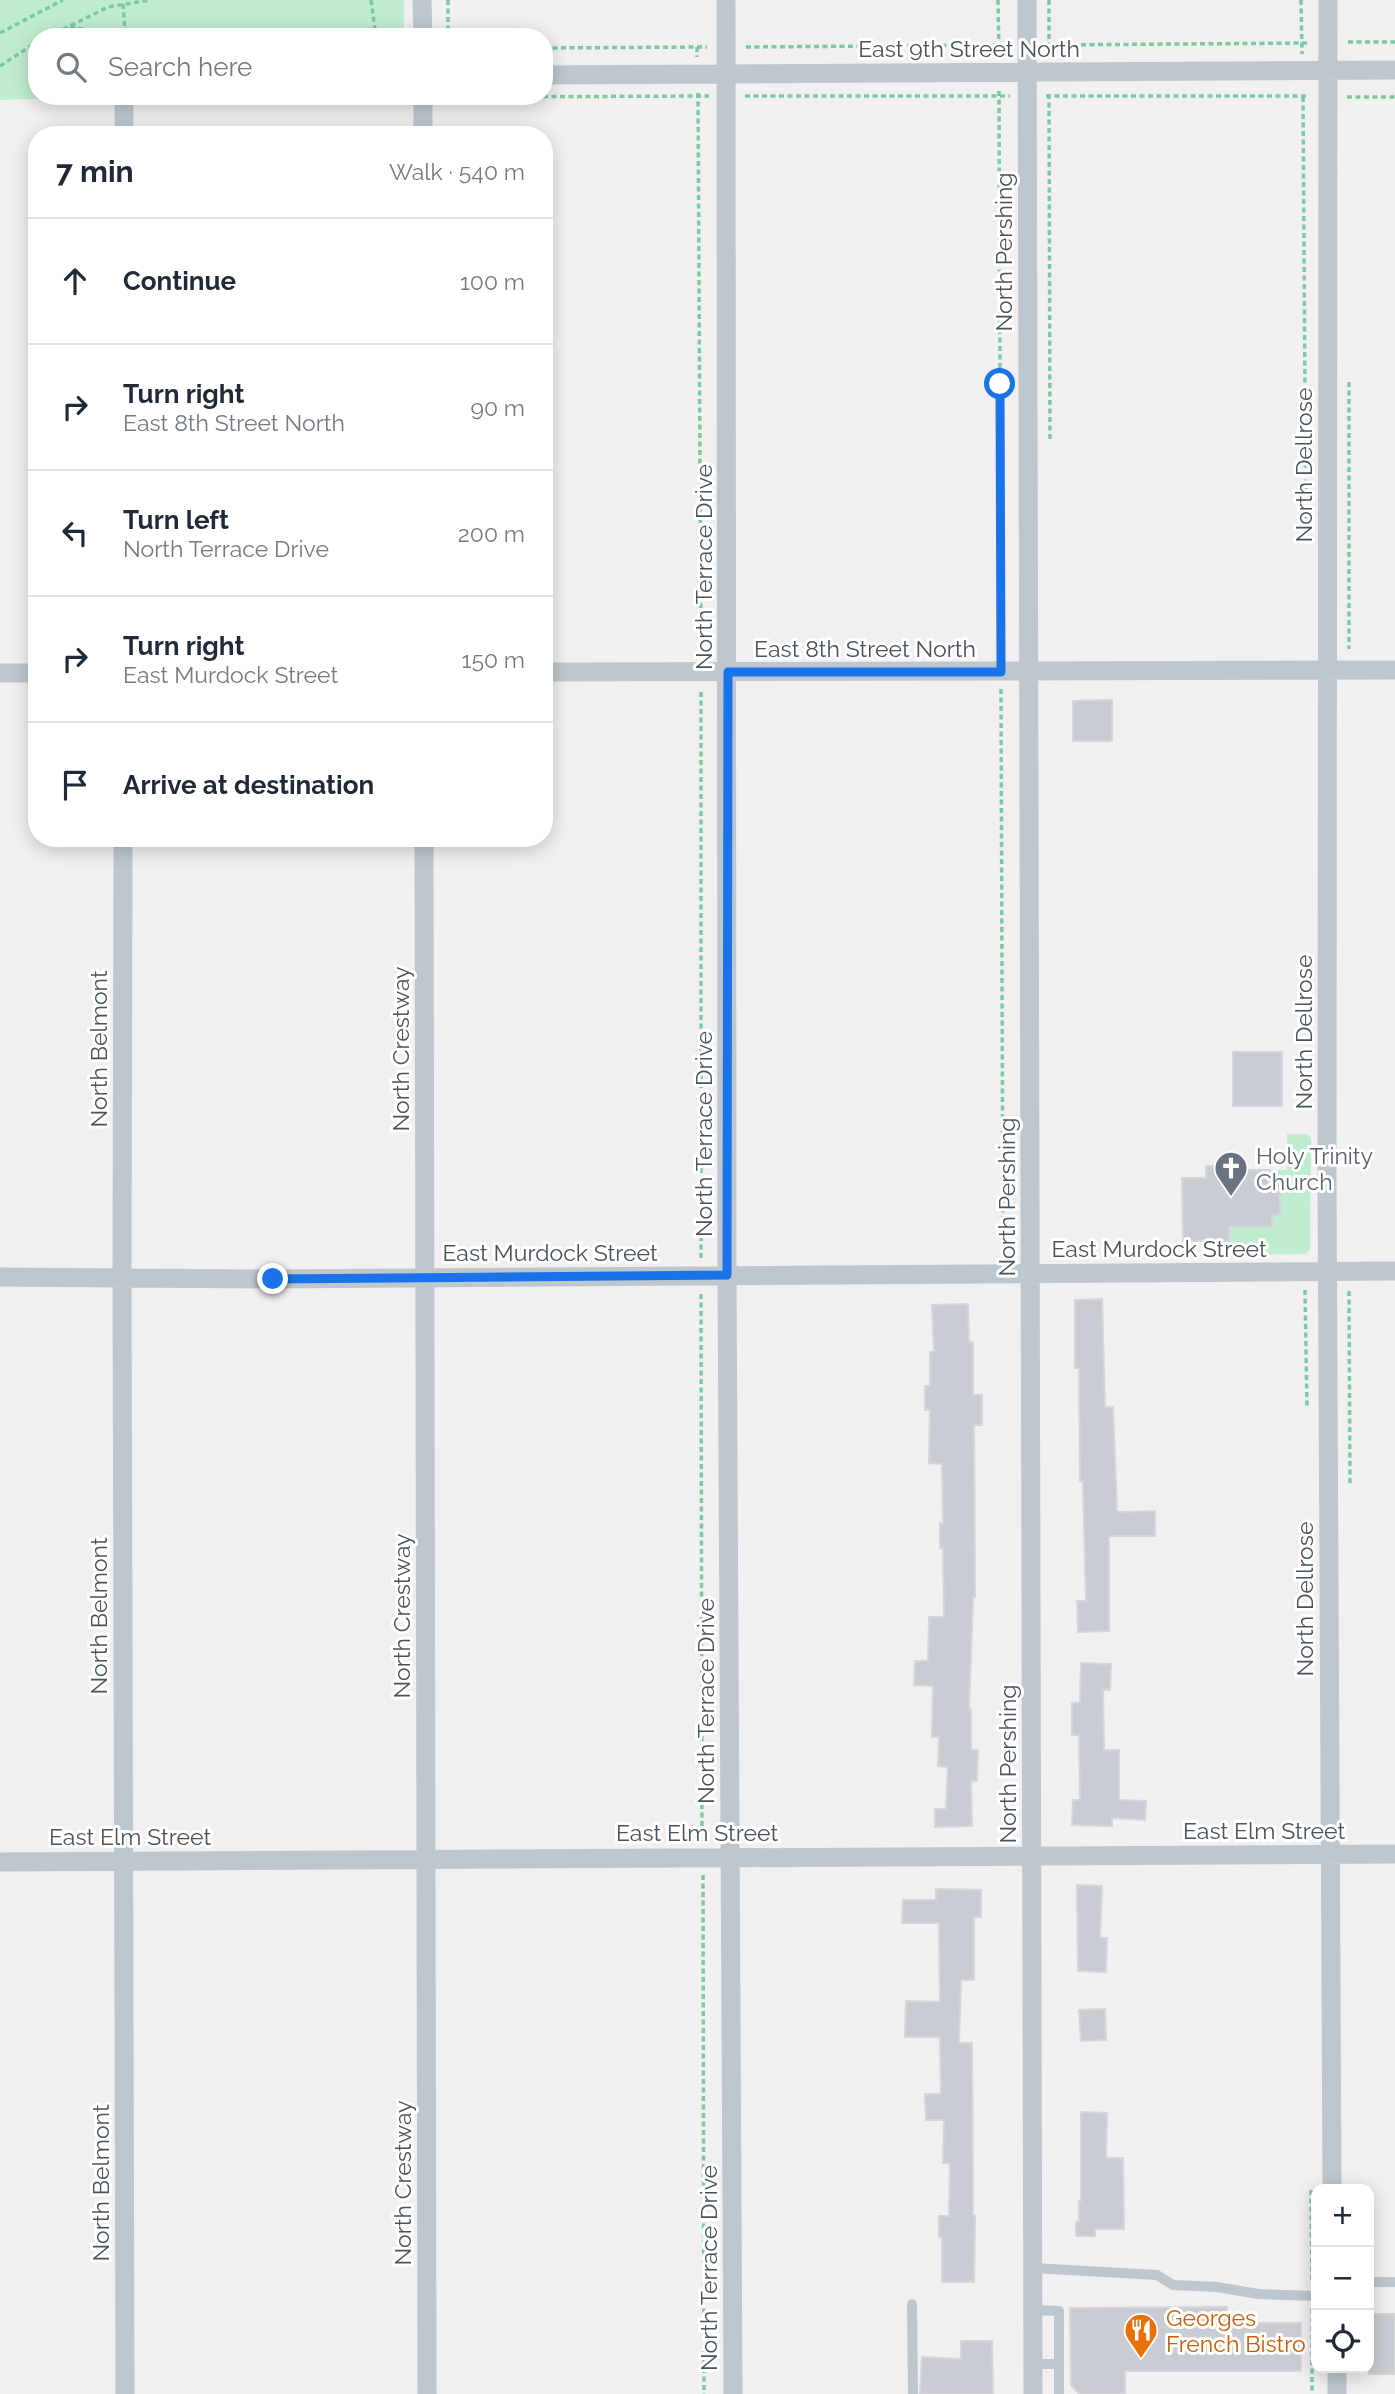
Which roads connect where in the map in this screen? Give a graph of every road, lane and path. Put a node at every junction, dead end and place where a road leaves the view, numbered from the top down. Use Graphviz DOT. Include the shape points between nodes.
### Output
graph roads {
  1 [pos="62,0"];
  2 [pos="149,0"];
  3 [pos="371,0"];
  4 [pos="422,0"];
  5 [pos="448,0"];
  6 [pos="726,0"];
  7 [pos="999,0"];
  8 [pos="1027,0"];
  9 [pos="1049,0"];
  10 [pos="1301,0"];
  11 [pos="1328,0"];
  12 [pos="123,4"];
  13 [pos="68,26"];
  14 [pos="64,28"];
  15 [pos="77,28"];
  16 [pos="125,28"];
  17 [pos="375,28"];
  18 [pos="423,28"];
  19 [pos="448,28"];
  20 [pos="0,33"];
  21 [pos="1395,42"];
  22 [pos="1302,43"];
  23 [pos="1328,43"];
  24 [pos="999,45"];
  25 [pos="1027,45"];
  26 [pos="1049,45"];
  27 [pos="697,47"];
  28 [pos="726,47"];
  29 [pos="553,48"];
  30 [pos="28,49"];
  31 [pos="0,66"];
  32 [pos="1395,70"];
  33 [pos="1302,71"];
  34 [pos="1328,71"];
  35 [pos="999,73"];
  36 [pos="1027,73"];
  37 [pos="1049,73"];
  38 [pos="698,74"];
  39 [pos="726,74"];
  40 [pos="553,75"];
  41 [pos="698,96"];
  42 [pos="726,96"];
  43 [pos="999,96"];
  44 [pos="1027,96"];
  45 [pos="1049,96"];
  46 [pos="1303,96"];
  47 [pos="1328,96"];
  48 [pos="553,97"];
  49 [pos="1395,97"];
  50 [pos="124,105"];
  51 [pos="423,105"];
  52 [pos="124,126"];
  53 [pos="423,126"];
  54 [pos="1050,445"];
  55 [pos="1306,547"];
  56 [pos="1327,670"];
  57 [pos="1395,670"];
  58 [pos="553,672"];
  59 [pos="701,672"];
  60 [pos="728,672"];
  61 [pos="1001,672"];
  62 [pos="1029,672"];
  63 [pos="0,673"];
  64 [pos="28,673"];
  65 [pos="123,847"];
  66 [pos="424,847"];
  67 [pos="1003,1254"];
  68 [pos="1395,1271"];
  69 [pos="1327,1272"];
  70 [pos="1031,1273"];
  71 [pos="727,1275"];
  72 [pos="701,1276"];
  73 [pos="0,1277"];
  74 [pos="424,1277"];
  75 [pos="122,1278"];
  76 [pos="1329,1854"];
  77 [pos="1395,1854"];
  78 [pos="1032,1855"];
  79 [pos="702,1857"];
  80 [pos="730,1857"];
  81 [pos="426,1858"];
  82 [pos="123,1861"];
  83 [pos="0,1862"];
  84 [pos="1332,2184"];
  85 [pos="1033,2268"];
  86 [pos="1374,2282"];
  87 [pos="1395,2282"];
  88 [pos="1311,2296"];
  89 [pos="912,2304"];
  90 [pos="1033,2310"];
  91 [pos="1033,2364"];
  92 [pos="1059,2364"];
  93 [pos="1337,2373"];
  94 [pos="125,2394"];
  95 [pos="427,2394"];
  96 [pos="704,2394"];
  97 [pos="733,2394"];
  98 [pos="913,2394"];
  99 [pos="1033,2394"];
  100 [pos="1059,2394"];
  101 [pos="1337,2394"];
  1 -- 20 [label="path"];
  2 -- 12 [label="path"];
  3 -- 17 [label="path"];
  4 -- 18 [label="street"];
  5 -- 19 [label="path"];
  6 -- 28 [label="street, North Terrace Drive"];
  7 -- 24 [label="path"];
  8 -- 25 [label="street, North Pershing"];
  9 -- 26 [label="path"];
  10 -- 22 [label="path"];
  11 -- 23 [label="street, North Dellrose"];
  12 -- 13 [label="path"];
  12 -- 16 [label="path"];
  13 -- 14 [label="path"];
  13 -- 15 [label="path"];
  21 -- 23 [label="path"];
  22 -- 23 [label="path"];
  22 -- 26 [label="path"];
  22 -- 33 [label="path"];
  23 -- 34 [label="street, North Dellrose"];
  24 -- 25 [label="path"];
  24 -- 28 [label="path"];
  24 -- 35 [label="path"];
  25 -- 26 [label="path"];
  25 -- 36 [label="street, North Pershing"];
  26 -- 37 [label="path"];
  27 -- 28 [label="path"];
  27 -- 29 [label="path"];
  27 -- 38 [label="path"];
  28 -- 39 [label="street, North Terrace Drive"];
  30 -- 31 [label="path"];
  32 -- 34 [label="street, East 9th Street North"];
  33 -- 34 [label="street, East 9th Street North"];
  33 -- 37 [label="street, East 9th Street North"];
  33 -- 46 [label="path"];
  34 -- 47 [label="street, North Dellrose"];
  35 -- 36 [label="street, East 9th Street North"];
  35 -- 39 [label="street, East 9th Street North"];
  35 -- 43 [label="path"];
  36 -- 37 [label="street, East 9th Street North"];
  36 -- 44 [label="street, North Pershing"];
  37 -- 45 [label="path"];
  38 -- 39 [label="street, East 9th Street North"];
  38 -- 40 [label="street, East 9th Street North"];
  38 -- 41 [label="path"];
  39 -- 42 [label="street, North Terrace Drive"];
  41 -- 42 [label="path"];
  41 -- 48 [label="path"];
  41 -- 59 [label="path"];
  42 -- 43 [label="path"];
  42 -- 60 [label="street, North Terrace Drive"];
  43 -- 44 [label="path"];
  43 -- 61 [label="path"];
  44 -- 45 [label="path"];
  44 -- 62 [label="street, North Pershing"];
  45 -- 46 [label="path"];
  45 -- 54 [label="path"];
  46 -- 47 [label="path"];
  46 -- 55 [label="path"];
  47 -- 49 [label="path"];
  47 -- 56 [label="street, North Dellrose"];
  50 -- 52 [label="street"];
  51 -- 53 [label="street"];
  56 -- 57 [label="street, East 8th Street North"];
  56 -- 62 [label="street, East 8th Street North"];
  56 -- 69 [label="street, North Dellrose"];
  58 -- 59 [label="street, East 8th Street North"];
  59 -- 60 [label="street, East 8th Street North"];
  59 -- 72 [label="path"];
  60 -- 61 [label="street, East 8th Street North"];
  60 -- 71 [label="street, North Terrace Drive"];
  61 -- 62 [label="street, East 8th Street North"];
  61 -- 67 [label="path"];
  62 -- 70 [label="street, North Pershing"];
  63 -- 64 [label="street"];
  65 -- 75 [label="street, North Belmont"];
  66 -- 74 [label="street, North Crestway"];
  68 -- 69 [label="street, East Murdock Street"];
  69 -- 70 [label="street, East Murdock Street"];
  69 -- 76 [label="street, North Dellrose"];
  70 -- 71 [label="street, East Murdock Street"];
  70 -- 78 [label="street, North Pershing"];
  71 -- 72 [label="street, East Murdock Street"];
  71 -- 80 [label="street, North Terrace Drive"];
  72 -- 74 [label="street, East Murdock Street"];
  72 -- 79 [label="path"];
  73 -- 75 [label="street, East Murdock Street"];
  74 -- 75 [label="street, East Murdock Street"];
  74 -- 81 [label="street, North Crestway"];
  75 -- 82 [label="street, North Belmont"];
  76 -- 77 [label="street, East Elm Street"];
  76 -- 78 [label="street, East Elm Street"];
  76 -- 84 [label="street, North Dellrose"];
  78 -- 80 [label="street, East Elm Street"];
  78 -- 85 [label="street, North Pershing"];
  79 -- 80 [label="street, East Elm Street"];
  79 -- 81 [label="street, East Elm Street"];
  79 -- 96 [label="path"];
  80 -- 97 [label="street, North Terrace Drive"];
  81 -- 82 [label="street, East Elm Street"];
  81 -- 95 [label="street, North Crestway"];
  82 -- 83 [label="street, East Elm Street"];
  82 -- 94 [label="street, North Belmont"];
  85 -- 88 [label="lane" via="1157,2275 1173,2285"];
  85 -- 90 [label="street, North Pershing"];
  86 -- 87 [label="lane"];
  89 -- 98 [label="lane"];
  90 -- 91 [label="street, North Pershing"];
  90 -- 92 [label="lane" via="1059,2311"];
  91 -- 92 [label="lane"];
  91 -- 99 [label="street, North Pershing"];
  92 -- 100 [label="lane"];
  93 -- 101 [label="street"];
}
